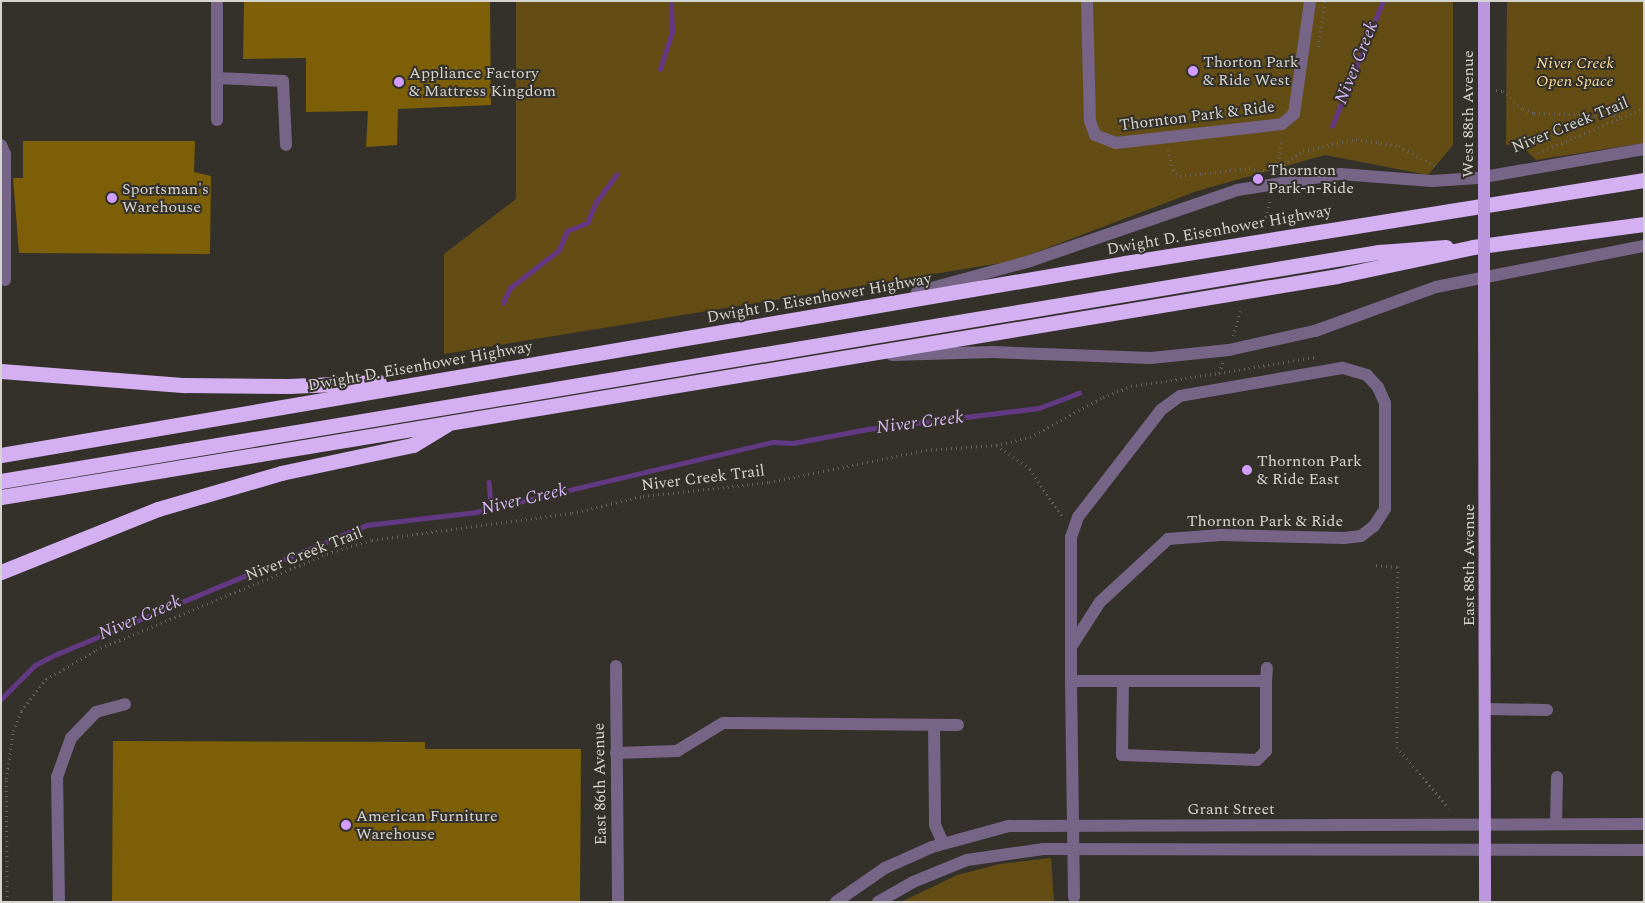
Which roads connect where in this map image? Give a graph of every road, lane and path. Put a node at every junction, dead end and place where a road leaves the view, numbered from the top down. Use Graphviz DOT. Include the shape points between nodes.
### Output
graph roads {
  1 [pos="217,1"];
  2 [pos="1087,1"];
  3 [pos="1310,1"];
  4 [pos="1325,1"];
  5 [pos="1484,1"];
  6 [pos="1317,56"];
  7 [pos="217,78"];
  8 [pos="1484,90"];
  9 [pos="1644,108"];
  10 [pos="1621,116"];
  11 [pos="217,120"];
  12 [pos="1288,132"];
  13 [pos="1273,136"];
  14 [pos="1282,138"];
  15 [pos="1,145"];
  16 [pos="286,145"];
  17 [pos="1177,147"];
  18 [pos="1168,148"];
  19 [pos="1644,149"];
  20 [pos="1303,151"];
  21 [pos="1530,156"];
  22 [pos="1277,168"];
  23 [pos="1443,168"];
  24 [pos="1644,180"];
  25 [pos="1644,224"];
  26 [pos="1484,227"];
  27 [pos="1644,246"];
  28 [pos="1473,248"];
  29 [pos="5,280"];
  30 [pos="829,315"];
  31 [pos="1315,357"];
  32 [pos="840,358"];
  33 [pos="1,371"];
  34 [pos="1219,372"];
  35 [pos="480,373"];
  36 [pos="1173,382"];
  37 [pos="456,419"];
  38 [pos="996,445"];
  39 [pos="1,455"];
  40 [pos="1,481"];
  41 [pos="1,498"];
  42 [pos="1072,527"];
  43 [pos="1376,564"];
  44 [pos="1,572"];
  45 [pos="1071,647"];
  46 [pos="616,666"];
  47 [pos="1071,681"];
  48 [pos="1122,681"];
  49 [pos="125,704"];
  50 [pos="1486,709"];
  51 [pos="1546,710"];
  52 [pos="934,725"];
  53 [pos="958,725"];
  54 [pos="616,753"];
  55 [pos="1557,777"];
  56 [pos="1449,808"];
  57 [pos="1486,824"];
  58 [pos="1556,824"];
  59 [pos="1644,824"];
  60 [pos="1073,825"];
  61 [pos="943,843"];
  62 [pos="1073,848"];
  63 [pos="1486,850"];
  64 [pos="1644,850"];
  65 [pos="1074,897"];
  66 [pos="7,902"];
  67 [pos="59,902"];
  68 [pos="618,902"];
  69 [pos="836,902"];
  70 [pos="878,902"];
  71 [pos="1485,902"];
  1 -- 7 [label="street"];
  2 -- 3 [label="street, Thornton Park & Ride" via="1090,121 1095,135 1116,143 1282,124 1294,114"];
  4 -- 6 [label="path"];
  5 -- 8 [label="main road, West 88th Avenue"];
  7 -- 11 [label="street"];
  7 -- 16 [label="street" via="283,81"];
  8 -- 10 [label="path" via="1504,91 1523,109 1534,113"];
  8 -- 26 [label="main road, West 88th Avenue, bridge"];
  9 -- 10 [label="path, Niver Creek Trail"];
  10 -- 21 [label="path, Niver Creek Trail"];
  12 -- 13 [label="path"];
  14 -- 22 [label="path"];
  15 -- 29 [label="street" via="5,154"];
  17 -- 18 [label="path"];
  19 -- 30 [label="street" via="1478,178 1432,181 1340,174 1237,190 1021,264"];
  20 -- 23 [label="path" via="1335,142 1372,139 1399,146"];
  24 -- 30 [label="highway, Dwight D. Eisenhower Highway"];
  25 -- 28 [label="highway"];
  26 -- 50 [label="main road, East 88th Avenue, bridge"];
  27 -- 32 [label="street" via="1436,287 1315,331 1229,350 1151,358 993,352"];
  28 -- 32 [label="highway" via="1337,276"];
  28 -- 40 [label="highway" via="1419,246 1380,252"];
  30 -- 35 [label="highway, Dwight D. Eisenhower Highway"];
  31 -- 34 [label="path"];
  32 -- 37 [label="highway"];
  33 -- 35 [label="highway" via="147,383 260,386 359,384"];
  35 -- 39 [label="highway, Dwight D. Eisenhower Highway"];
  36 -- 38 [label="path, Niver Creek Trail" via="1131,386 1103,397 1030,437"];
  37 -- 41 [label="highway"];
  37 -- 44 [label="highway" via="413,445 281,473 193,498"];
  38 -- 42 [label="path" via="1030,469 1056,511"];
  38 -- 66 [label="path, Niver Creek Trail" via="926,450 769,482 643,496 572,513 372,540 332,552 96,650 46,679 21,711 13,731 6,779"];
  42 -- 45 [label="street"];
  42 -- 45 [label="street, Thornton Park & Ride" via="1161,410 1180,396 1342,368 1367,375 1378,387 1385,403 1385,509 1374,526 1361,536 1344,538 1221,535 1168,539 1100,602"];
  43 -- 56 [label="path" via="1398,567 1397,746"];
  45 -- 47 [label="street"];
  46 -- 54 [label="street, East 86th Avenue"];
  47 -- 48 [label="street"];
  47 -- 60 [label="street"];
  48 -- 48 [label="street" via="1266,675 1266,751 1257,760 1122,755"];
  49 -- 67 [label="street" via="96,712 71,738 57,777"];
  50 -- 51 [label="street"];
  50 -- 57 [label="main road, East 88th Avenue"];
  52 -- 53 [label="street"];
  52 -- 54 [label="street" via="723,723 678,752"];
  52 -- 61 [label="street" via="935,825"];
  54 -- 68 [label="street, East 86th Avenue"];
  55 -- 58 [label="street"];
  57 -- 58 [label="street, Grant Street"];
  57 -- 60 [label="street, Grant Street"];
  57 -- 63 [label="main road, East 88th Avenue"];
  58 -- 59 [label="street, Grant Street"];
  60 -- 61 [label="street, Grant Street" via="1009,826"];
  60 -- 62 [label="street"];
  61 -- 69 [label="street, Grant Street" via="885,868"];
  62 -- 63 [label="street"];
  62 -- 65 [label="street"];
  62 -- 70 [label="street" via="967,860 913,882"];
  63 -- 64 [label="street"];
  63 -- 71 [label="main road, East 88th Avenue"];
}
